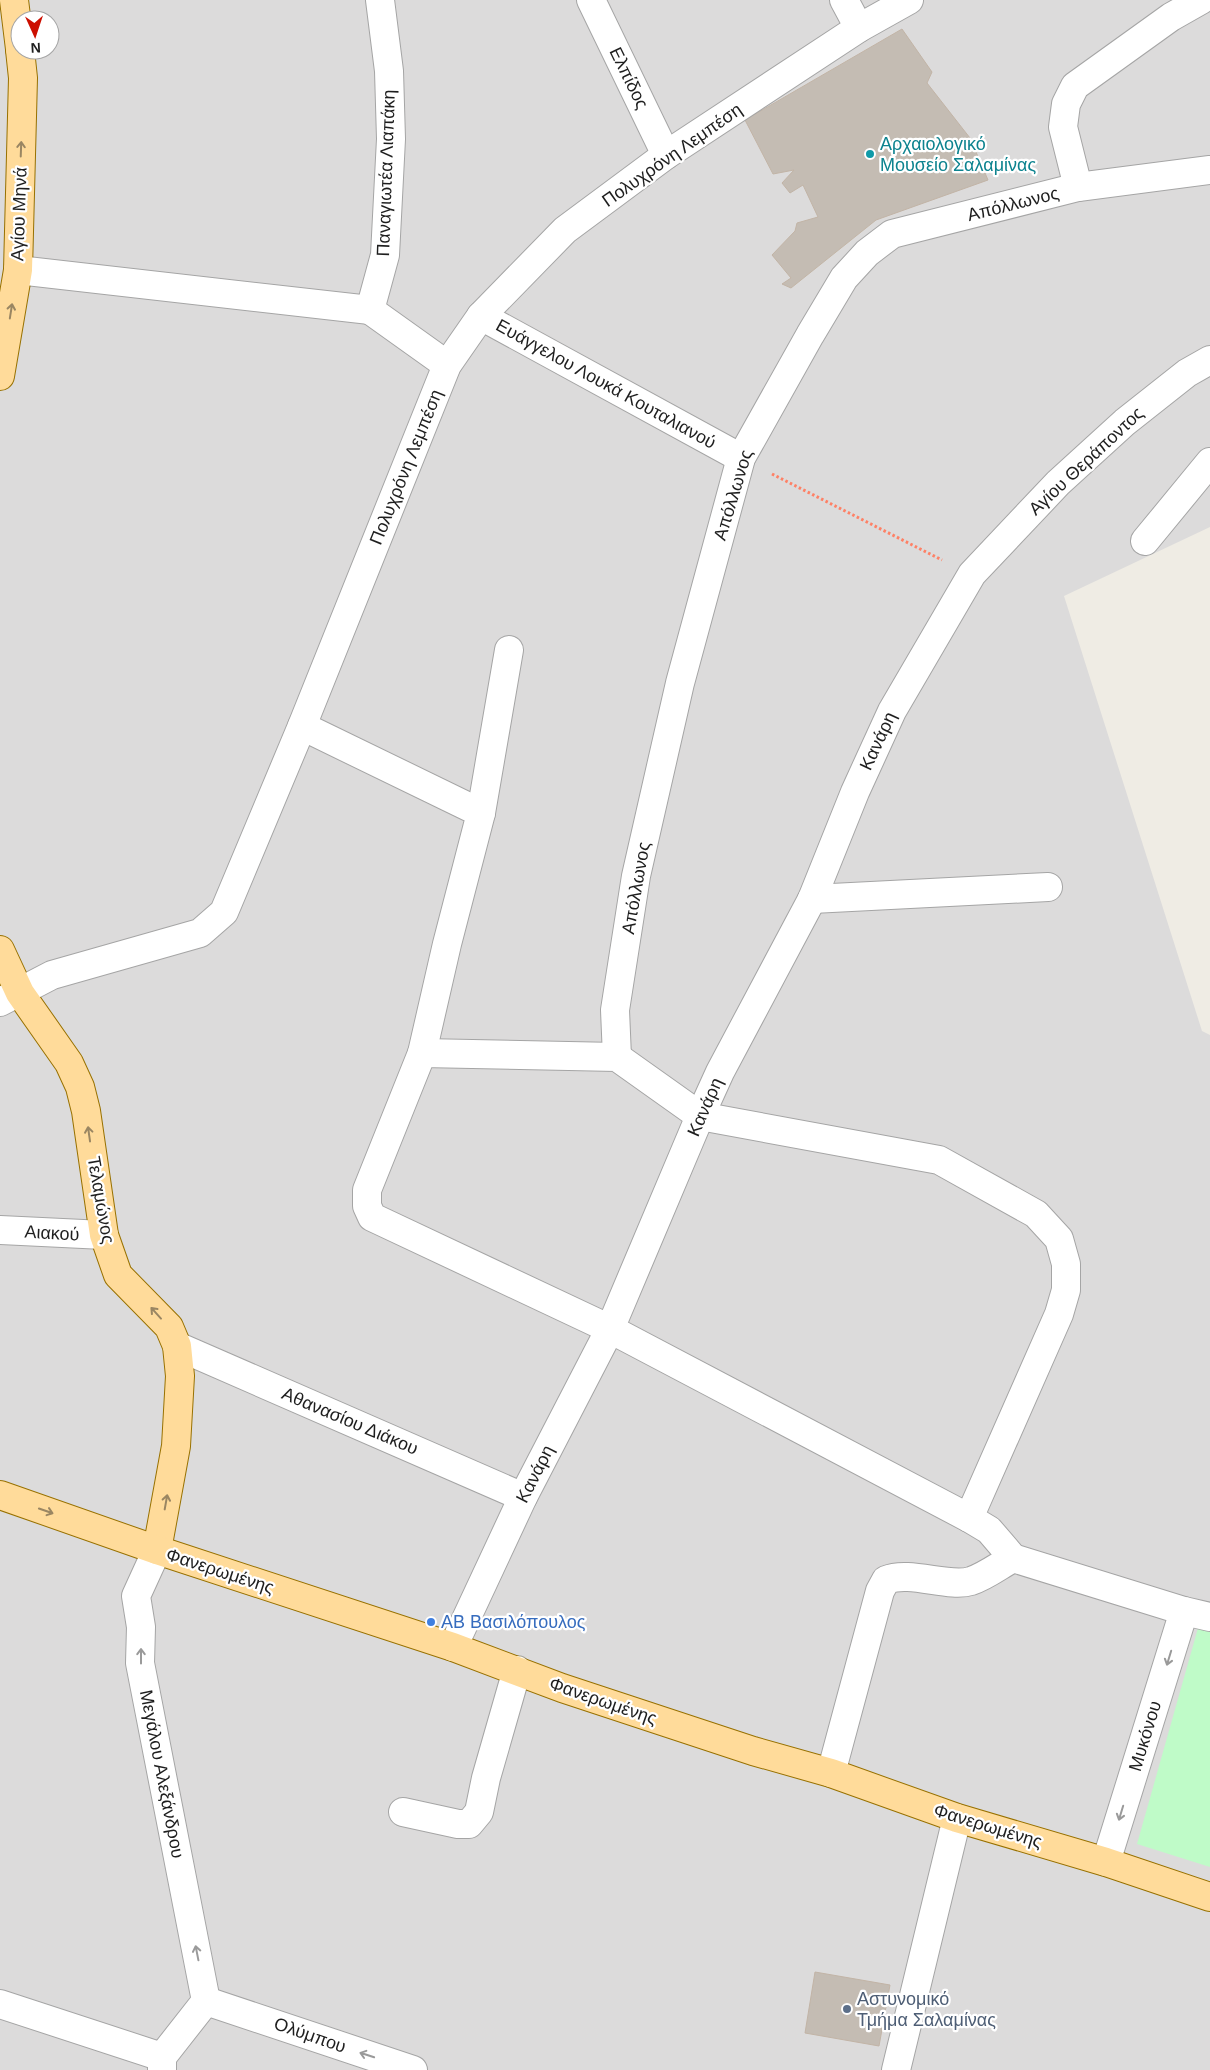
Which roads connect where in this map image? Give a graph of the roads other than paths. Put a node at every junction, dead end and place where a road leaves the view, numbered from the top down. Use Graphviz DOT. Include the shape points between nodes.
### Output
graph roads {
  1 [pos="380,0"];
  2 [pos="591,0"];
  3 [pos="844,0"];
  4 [pos="909,0"];
  5 [pos="1200,0"];
  6 [pos="859,28"];
  7 [pos="22,60"];
  8 [pos="666,155"];
  9 [pos="1210,170"];
  10 [pos="1078,187"];
  11 [pos="18,270"];
  12 [pos="370,310"];
  13 [pos="481,316"];
  14 [pos="1210,360"];
  15 [pos="447,365"];
  16 [pos="0,376"];
  17 [pos="741,458"];
  18 [pos="1210,462"];
  19 [pos="1145,541"];
  20 [pos="972,574"];
  21 [pos="510,650"];
  22 [pos="302,726"];
  23 [pos="481,813"];
  24 [pos="1048,887"];
  25 [pos="812,899"];
  26 [pos="0,950"];
  27 [pos="10,998"];
  28 [pos="422,1053"];
  29 [pos="617,1056"];
  30 [pos="700,1116"];
  31 [pos="0,1230"];
  32 [pos="104,1235"];
  33 [pos="610,1329"];
  34 [pos="177,1346"];
  35 [pos="0,1495"];
  36 [pos="523,1497"];
  37 [pos="969,1518"];
  38 [pos="157,1550"];
  39 [pos="1013,1558"];
  40 [pos="1184,1611"];
  41 [pos="1210,1618"];
  42 [pos="453,1647"];
  43 [pos="517,1670"];
  44 [pos="831,1773"];
  45 [pos="403,1812"];
  46 [pos="956,1818"];
  47 [pos="1106,1862"];
  48 [pos="1210,1896"];
  49 [pos="206,2001"];
  50 [pos="0,2004"];
  51 [pos="162,2064"];
  52 [pos="413,2070"];
  53 [pos="896,2070"];
  1 -- 12 [label="street, Παναγιωτέα Λιαπάκη" via="389,71 391,139 385,255"];
  2 -- 8 [label="street, Ελπίδος"];
  3 -- 6 [label="street"];
  4 -- 6 [label="street, Πολυχρόνη Λεμπέση"];
  5 -- 10 [label="street" via="1075,86 1066,104 1063,127"];
  6 -- 8 [label="street, Πολυχρόνη Λεμπέση"];
  11 -- 7 [label="main road, Αγίου Μηνά, one-way" via="24,78"];
  8 -- 13 [label="street, Πολυχρόνη Λεμπέση" via="565,230"];
  9 -- 10 [label="street, Απόλλωνος"];
  10 -- 17 [label="street, Απόλλωνος" via="892,234 866,253 834,294"];
  11 -- 12 [label="street"];
  16 -- 11 [label="main road, Αγίου Μηνά, one-way"];
  12 -- 15 [label="street"];
  13 -- 15 [label="street, Πολυχρόνη Λεμπέση"];
  13 -- 17 [label="street, Ευάγγελου Λουκά Κουταλιανού"];
  14 -- 20 [label="street, Αγίου Θεράποντος" via="1125,422 1058,483"];
  15 -- 22 [label="street, Πολυχρόνη Λεμπέση"];
  17 -- 29 [label="street, Απόλλωνος" via="680,683 636,876 616,1010"];
  18 -- 19 [label="street"];
  20 -- 25 [label="street, Κανάρη" via="892,711"];
  21 -- 23 [label="street"];
  22 -- 23 [label="street"];
  22 -- 27 [label="street, Πολυχρόνη Λεμπέση" via="224,912 200,932 52,976"];
  23 -- 28 [label="street"];
  24 -- 25 [label="street"];
  25 -- 30 [label="street, Κανάρη"];
  26 -- 27 [label="main road"];
  32 -- 27 [label="main road, Τελαμώνος, one-way" via="80,1087 69,1063"];
  28 -- 29 [label="street"];
  28 -- 33 [label="street" via="368,1190 367,1206 372,1217"];
  29 -- 30 [label="street"];
  30 -- 33 [label="street, Κανάρη"];
  30 -- 37 [label="street" via="938,1160 1036,1214 1059,1239 1066,1264 1064,1298"];
  31 -- 32 [label="street, Αιακού"];
  34 -- 32 [label="main road, Τελαμώνος, one-way" via="169,1327 118,1275"];
  33 -- 36 [label="street, Κανάρη"];
  33 -- 37 [label="street"];
  34 -- 36 [label="street, Αθανασίου Διάκου"];
  38 -- 34 [label="main road, Τελαμώνος, one-way" via="176,1446 180,1376"];
  35 -- 38 [label="main road, Φανερωμένης, one-way"];
  36 -- 42 [label="street, Κανάρη"];
  37 -- 39 [label="street" via="989,1530"];
  38 -- 42 [label="main road, Φανερωμένης"];
  49 -- 38 [label="street, Μεγάλου Αλεξάνδρου, one-way" via="140,1663 141,1627 136,1596"];
  39 -- 40 [label="street"];
  39 -- 44 [label="street" via="970,1581 895,1576 886,1580 880,1591"];
  40 -- 41 [label="street"];
  40 -- 47 [label="street, Μυκόνου, one-way"];
  42 -- 43 [label="main road, Φανερωμένης"];
  43 -- 44 [label="main road, Φανερωμένης" via="753,1751"];
  43 -- 45 [label="street" via="479,1812 470,1824"];
  44 -- 46 [label="main road, Φανερωμένης"];
  46 -- 47 [label="main road, Φανερωμένης"];
  46 -- 53 [label="street"];
  47 -- 48 [label="main road, Φανερωμένης"];
  49 -- 51 [label="street"];
  52 -- 49 [label="street, Ολύμπου, one-way"];
  50 -- 51 [label="street"];
}
